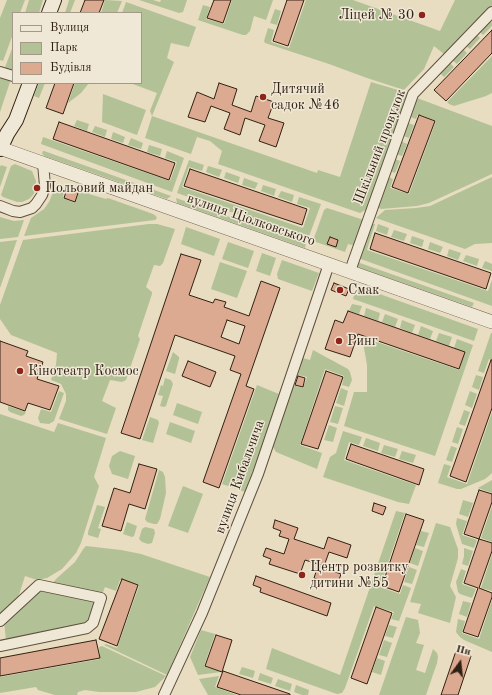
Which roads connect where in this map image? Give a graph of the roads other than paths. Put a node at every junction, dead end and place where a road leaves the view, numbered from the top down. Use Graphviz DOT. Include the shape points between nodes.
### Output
graph roads {
  1 [pos="54,0"];
  2 [pos="61,0"];
  3 [pos="49,12"];
  4 [pos="56,12"];
  5 [pos="492,12"];
  6 [pos="0,72"];
  7 [pos="12,76"];
  8 [pos="22,84"];
  9 [pos="30,84"];
  10 [pos="0,134"];
  11 [pos="0,148"];
  12 [pos="43,163"];
  13 [pos="0,206"];
  14 [pos="329,264"];
  15 [pos="350,271"];
  16 [pos="492,322"];
  17 [pos="0,621"];
  18 [pos="0,646"];
  19 [pos="164,695"];
  1 -- 3 [label="main road"];
  2 -- 4 [label="main road"];
  5 -- 15 [label="street, Шкільний провулок" via="413,94"];
  6 -- 7 [label="street"];
  8 -- 10 [label="main road"];
  9 -- 11 [label="main road" via="16,120"];
  11 -- 12 [label="street, вулиця Ціолковського"];
  12 -- 13 [label="street" via="45,186 36,204 20,212"];
  12 -- 14 [label="street, вулиця Ціолковського"];
  14 -- 15 [label="street, вулиця Ціолковського"];
  14 -- 19 [label="street, вулиця Кибальчича" via="258,474 202,612"];
  15 -- 16 [label="street, вулиця Ціолковського"];
  17 -- 18 [label="street" via="39,585 101,598 93,623 87,628"];
}
